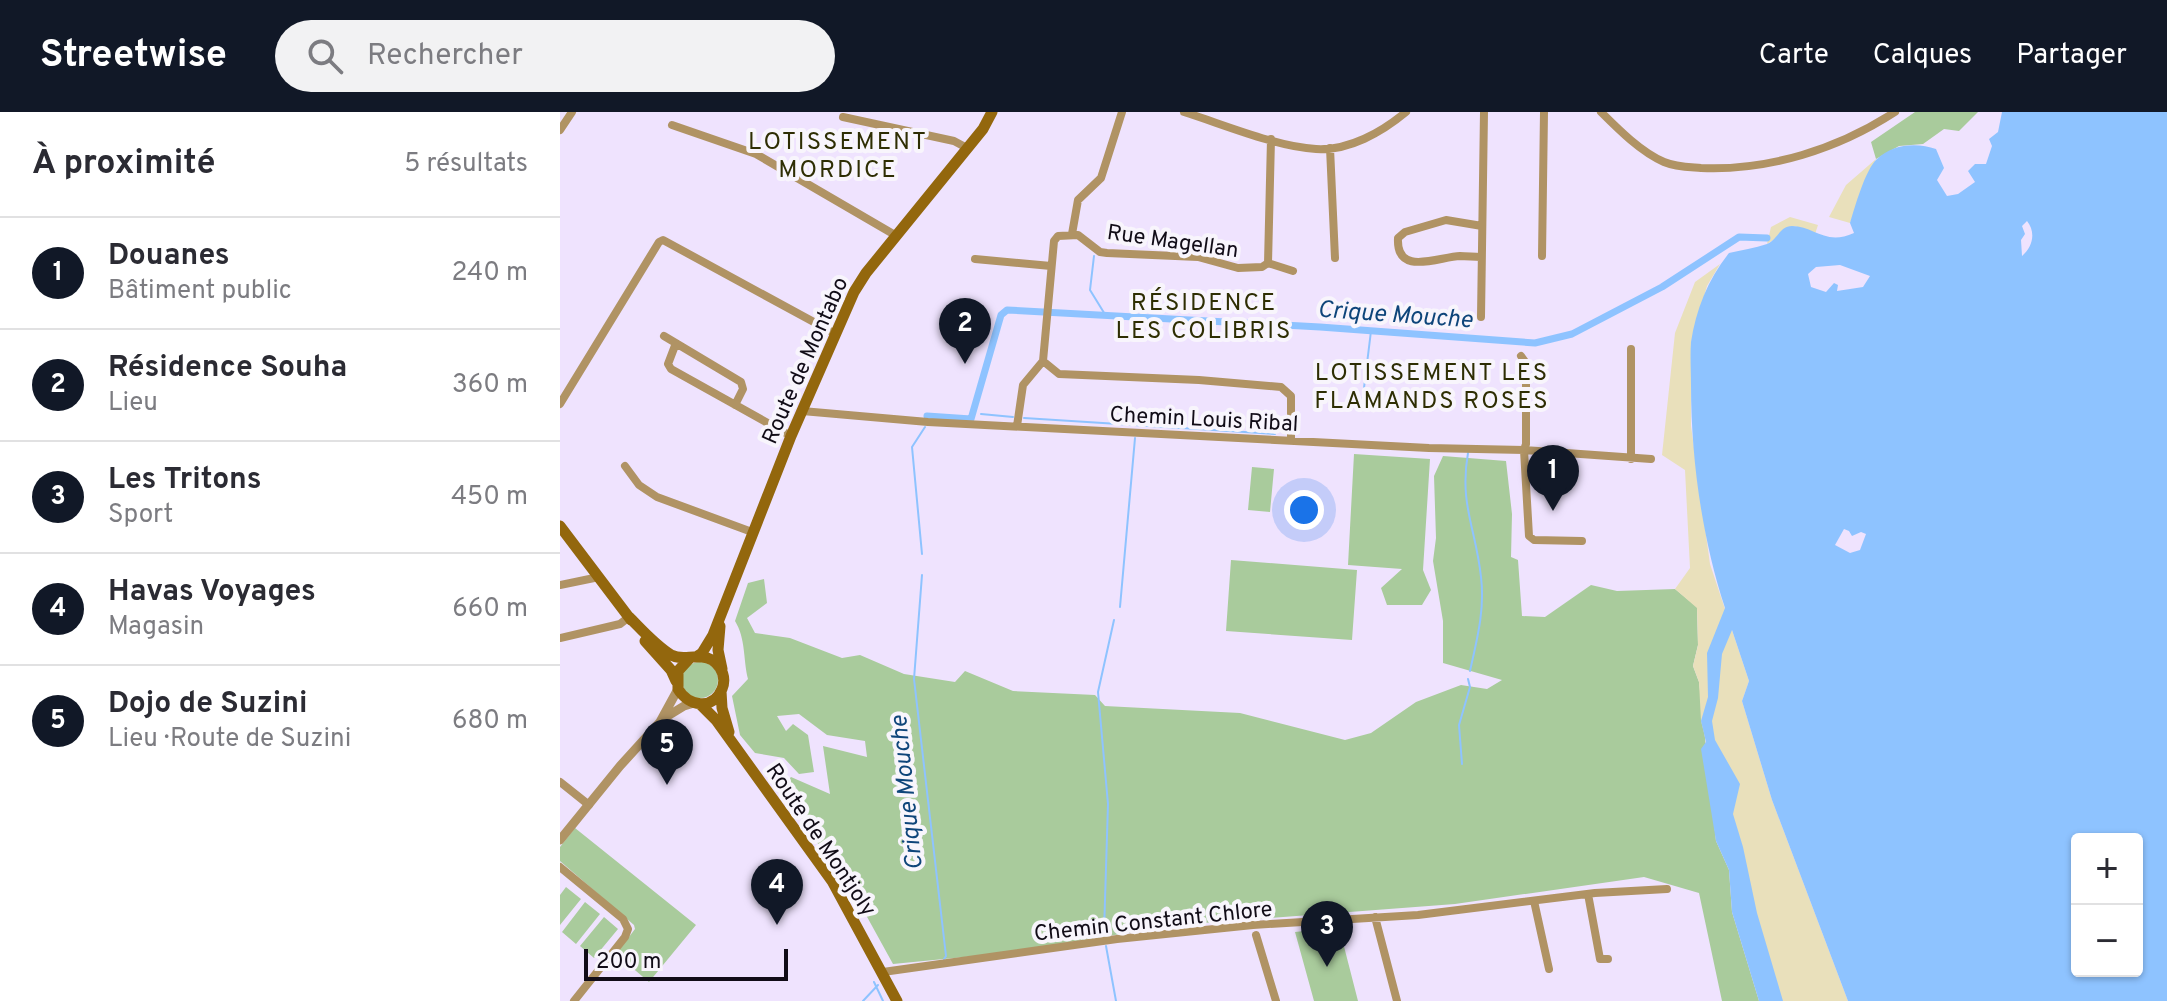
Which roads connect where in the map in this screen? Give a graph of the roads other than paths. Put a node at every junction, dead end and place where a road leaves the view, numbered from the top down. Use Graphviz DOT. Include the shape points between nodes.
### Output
graph roads {
  1 [pos="572,112"];
  2 [pos="984,112"];
  3 [pos="992,112"];
  4 [pos="1122,112"];
  5 [pos="1184,112"];
  6 [pos="1406,112"];
  7 [pos="1484,112"];
  8 [pos="1544,112"];
  9 [pos="1601,112"];
  10 [pos="1895,112"];
  11 [pos="843,117"];
  12 [pos="672,125"];
  13 [pos="560,130"];
  14 [pos="1271,139"];
  15 [pos="967,148"];
  16 [pos="1330,148"];
  17 [pos="1482,226"];
  18 [pos="1072,234"];
  19 [pos="895,235"];
  20 [pos="1542,256"];
  21 [pos="1480,257"];
  22 [pos="1335,258"];
  23 [pos="975,259"];
  24 [pos="1268,263"];
  25 [pos="1051,266"];
  26 [pos="1293,271"];
  27 [pos="1481,317"];
  28 [pos="834,333"];
  29 [pos="664,336"];
  30 [pos="676,343"];
  31 [pos="1631,349"];
  32 [pos="1521,356"];
  33 [pos="1043,361"];
  34 [pos="560,404"];
  35 [pos="735,405"];
  36 [pos="802,411"];
  37 [pos="1017,426"];
  38 [pos="791,436"];
  39 [pos="1291,441"];
  40 [pos="1524,450"];
  41 [pos="1631,459"];
  42 [pos="1651,459"];
  43 [pos="625,466"];
  44 [pos="560,526"];
  45 [pos="752,532"];
  46 [pos="1582,541"];
  47 [pos="599,577"];
  48 [pos="560,585"];
  49 [pos="721,614"];
  50 [pos="629,617"];
  51 [pos="560,638"];
  52 [pos="692,658"];
  53 [pos="722,670"];
  54 [pos="677,685"];
  55 [pos="721,691"];
  56 [pos="697,704"];
  57 [pos="660,722"];
  58 [pos="733,744"];
  59 [pos="560,782"];
  60 [pos="589,805"];
  61 [pos="560,840"];
  62 [pos="560,867"];
  63 [pos="1667,889"];
  64 [pos="1588,894"];
  65 [pos="1534,901"];
  66 [pos="1375,917"];
  67 [pos="1256,935"];
  68 [pos="1608,959"];
  69 [pos="1549,969"];
  70 [pos="883,972"];
  71 [pos="574,1001"];
  72 [pos="897,1001"];
  73 [pos="1276,1001"];
  74 [pos="1397,1001"];
  1 -- 13 [label="street"];
  2 -- 15 [label="main road, Route de Montabo"];
  3 -- 15 [label="main road, Route de Montabo"];
  4 -- 18 [label="street" via="1101,178 1078,200"];
  5 -- 14 [label="street"];
  6 -- 16 [label="street" via="1372,135"];
  7 -- 17 [label="street"];
  8 -- 20 [label="street"];
  9 -- 10 [label="street" via="1663,162 1717,168 1784,160 1847,139"];
  11 -- 15 [label="street"];
  12 -- 19 [label="street" via="756,154"];
  14 -- 16 [label="street"];
  14 -- 24 [label="street"];
  15 -- 19 [label="main road, Route de Montabo"];
  16 -- 22 [label="street"];
  17 -- 21 [label="street"];
  17 -- 21 [label="street" via="1446,220 1423,225 1398,238 1397,249 1405,259 1421,263"];
  18 -- 24 [label="street, Rue Magellan" via="1100,252 1198,257 1252,269"];
  18 -- 25 [label="street" via="1054,241"];
  19 -- 28 [label="main road, Route de Montabo" via="866,273"];
  21 -- 27 [label="street"];
  23 -- 25 [label="street"];
  24 -- 26 [label="street, Rue Magellan"];
  25 -- 33 [label="street"];
  28 -- 34 [label="street" via="666,240 658,244"];
  28 -- 36 [label="main road, Route de Montabo"];
  29 -- 30 [label="street"];
  30 -- 35 [label="street" via="741,382"];
  30 -- 35 [label="street" via="669,367"];
  31 -- 41 [label="street"];
  32 -- 40 [label="street" via="1526,363"];
  33 -- 37 [label="street" via="1023,385"];
  33 -- 39 [label="street" via="1059,374 1281,387 1291,396"];
  35 -- 38 [label="street"];
  36 -- 37 [label="street, Chemin Louis Ribal"];
  36 -- 38 [label="main road, Route de Montabo"];
  37 -- 39 [label="street, Chemin Louis Ribal"];
  38 -- 45 [label="main road, Route de Montabo"];
  39 -- 40 [label="street, Chemin Louis Ribal"];
  40 -- 41 [label="street, Chemin Louis Ribal"];
  40 -- 46 [label="street" via="1529,536"];
  41 -- 42 [label="street, Chemin Louis Ribal"];
  43 -- 45 [label="street" via="657,497"];
  44 -- 47 [label="main road"];
  45 -- 49 [label="main road, Route de Montabo"];
  47 -- 48 [label="street"];
  47 -- 50 [label="main road"];
  49 -- 52 [label="main road, Route de Montabo" via="709,642"];
  49 -- 53 [label="main road, Route de Montabo"];
  50 -- 51 [label="street" via="620,624"];
  50 -- 52 [label="main road" via="671,654"];
  50 -- 54 [label="main road" via="675,674"];
  52 -- 53 [label="main road" via="710,658"];
  52 -- 54 [label="main road" via="678,671"];
  53 -- 55 [label="main road"];
  54 -- 56 [label="main road" via="682,696"];
  54 -- 57 [label="street"];
  55 -- 56 [label="main road" via="710,703"];
  55 -- 58 [label="main road, Route de Montjoly"];
  56 -- 57 [label="street"];
  56 -- 58 [label="main road, Route de Montjoly"];
  57 -- 60 [label="street"];
  58 -- 70 [label="main road, Route de Montjoly" via="832,881"];
  59 -- 60 [label="street"];
  60 -- 61 [label="street"];
  62 -- 71 [label="street" via="623,919 628,929"];
  63 -- 64 [label="street, Chemin Constant Chlore"];
  64 -- 65 [label="street, Chemin Constant Chlore"];
  64 -- 68 [label="street" via="1600,959"];
  65 -- 66 [label="street, Chemin Constant Chlore"];
  65 -- 69 [label="street"];
  66 -- 70 [label="street, Chemin Constant Chlore" via="1117,939"];
  66 -- 74 [label="street"];
  67 -- 73 [label="street"];
  70 -- 72 [label="main road, Route de Montjoly"];
}
